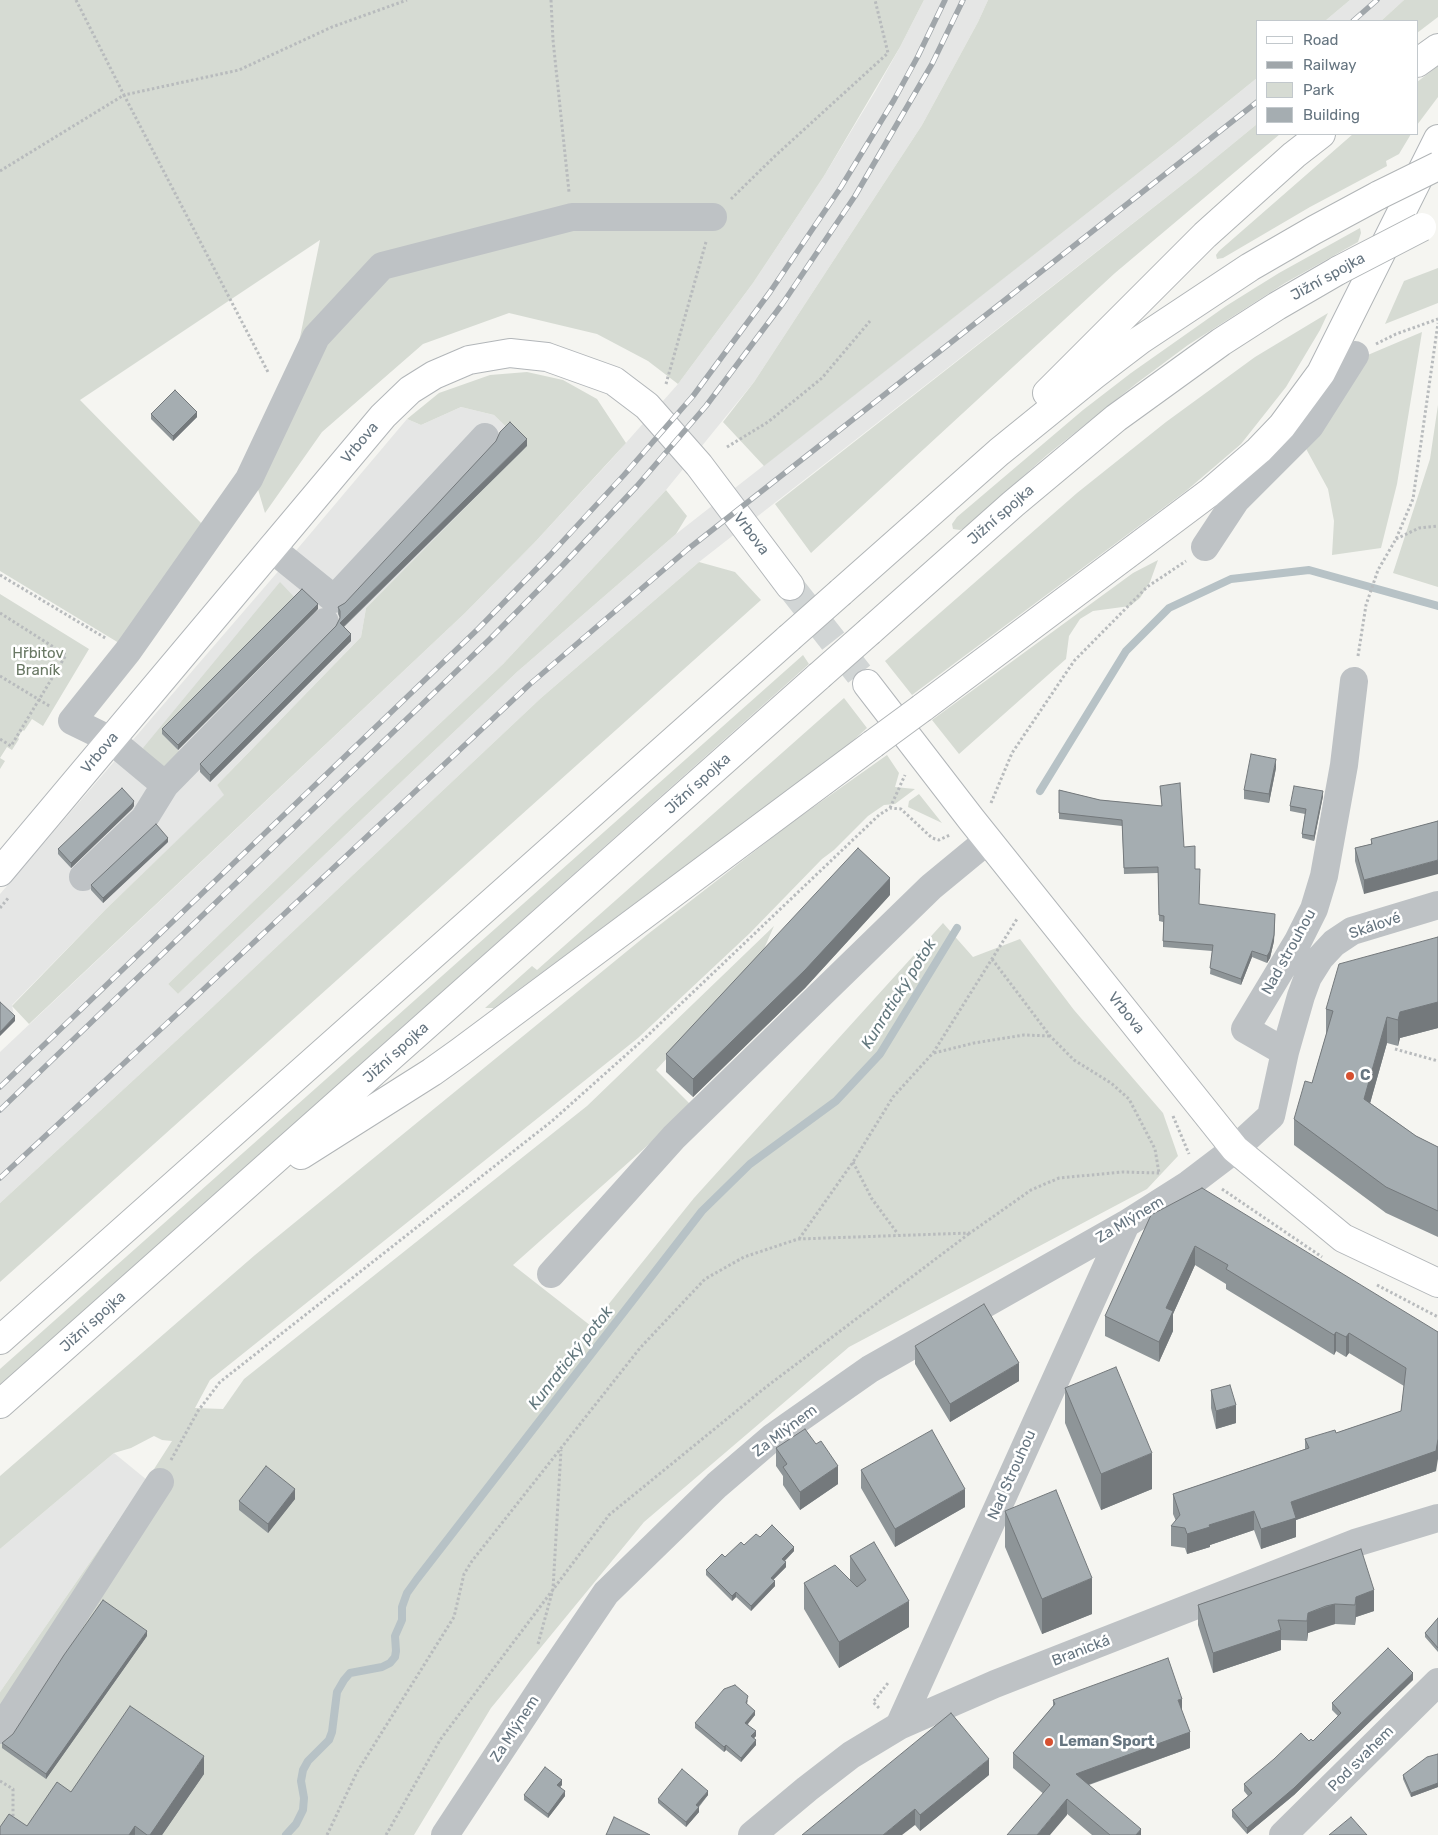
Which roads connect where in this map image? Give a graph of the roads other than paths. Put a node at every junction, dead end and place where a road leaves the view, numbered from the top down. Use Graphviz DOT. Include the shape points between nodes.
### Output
graph roads {
  1 [pos="1438,48"];
  2 [pos="1418,62"];
  3 [pos="1320,135"];
  4 [pos="1438,139"];
  5 [pos="1438,166"];
  6 [pos="713,217"];
  7 [pos="1430,224"];
  8 [pos="1355,355"];
  9 [pos="484,437"];
  10 [pos="894,546"];
  11 [pos="1205,547"];
  12 [pos="271,548"];
  13 [pos="790,586"];
  14 [pos="324,622"];
  15 [pos="1354,681"];
  16 [pos="867,684"];
  17 [pos="111,740"];
  18 [pos="165,785"];
  19 [pos="988,840"];
  20 [pos="0,872"];
  21 [pos="82,877"];
  22 [pos="1438,905"];
  23 [pos="1285,1052"];
  24 [pos="1234,1149"];
  25 [pos="234,1197"];
  26 [pos="1126,1224"];
  27 [pos="551,1274"];
  28 [pos="1438,1282"];
  29 [pos="0,1340"];
  30 [pos="0,1404"];
  31 [pos="160,1482"];
  32 [pos="1438,1518"];
  33 [pos="1438,1682"];
  34 [pos="899,1726"];
  35 [pos="0,1730"];
  36 [pos="445,1835"];
  37 [pos="752,1835"];
  38 [pos="1283,1835"];
  1 -- 2 [label="main road"];
  3 -- 10 [label="main road" via="1205,235"];
  4 -- 25 [label="main road, bridge" via="1321,373 1282,426 1247,461 922,708 446,1062"];
  5 -- 10 [label="main road, bridge" via="1250,267 1140,340 999,452"];
  6 -- 17 [label="street" via="572,217 382,266 316,337 249,479 128,651 72,721"];
  7 -- 25 [label="main road, Jižní spojka, bridge" via="1277,306 1116,418 1027,492"];
  8 -- 11 [label="street" via="1310,426 1236,500"];
  9 -- 12 [label="street" via="334,599"];
  10 -- 29 [label="main road, bridge"];
  12 -- 13 [label="main road, Vrbova" via="383,416 410,390 469,360 510,353 548,357 614,381 647,406 699,465"];
  12 -- 17 [label="main road, Vrbova"];
  14 -- 18 [label="street"];
  15 -- 23 [label="street, Nad strouhou" via="1344,765 1324,876 1314,909 1245,1029"];
  16 -- 19 [label="main road, Vrbova"];
  17 -- 18 [label="street"];
  17 -- 20 [label="main road, Vrbova"];
  18 -- 21 [label="street" via="144,820"];
  19 -- 24 [label="main road, Vrbova"];
  19 -- 27 [label="street" via="931,887 674,1137"];
  22 -- 23 [label="street, Skálové" via="1352,931 1334,943 1308,977"];
  23 -- 24 [label="street" via="1270,1116"];
  24 -- 26 [label="street, Za Mlýnem" via="1190,1184"];
  24 -- 28 [label="main road, Vrbova" via="1343,1238"];
  25 -- 30 [label="main road, Jižní spojka"];
  26 -- 34 [label="street, Nad Strouhou"];
  26 -- 36 [label="street, Za Mlýnem" via="870,1369 774,1438 717,1485 606,1593"];
  31 -- 35 [label="street"];
  32 -- 34 [label="street, Branická" via="1355,1543 995,1684"];
  33 -- 38 [label="street, Pod svahem"];
  34 -- 37 [label="street, Branická" via="851,1755"];
}
